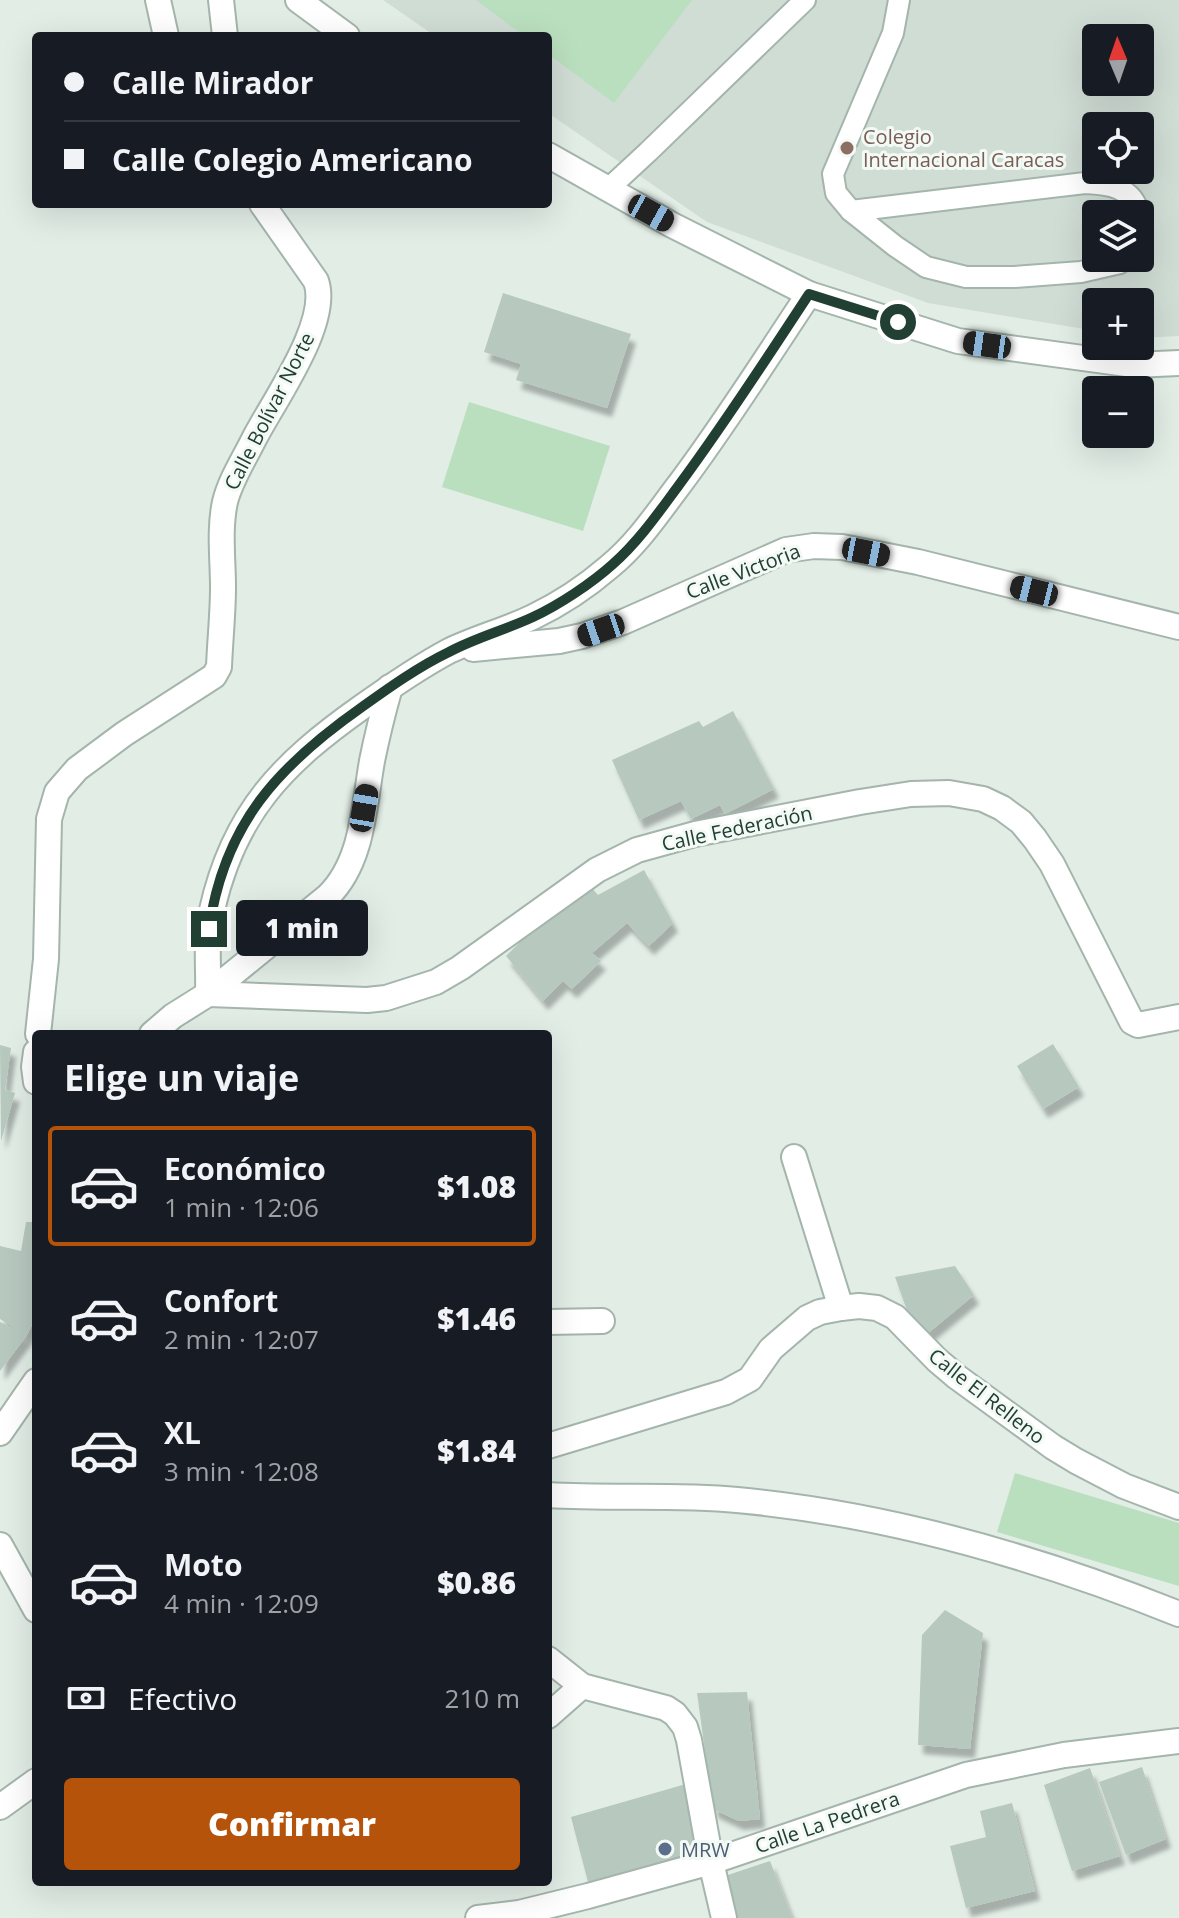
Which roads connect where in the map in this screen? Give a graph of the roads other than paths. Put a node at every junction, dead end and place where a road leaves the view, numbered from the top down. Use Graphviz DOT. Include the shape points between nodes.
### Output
graph roads {
  1 [pos="158,0"];
  2 [pos="221,0"];
  3 [pos="298,0"];
  4 [pos="805,0"];
  5 [pos="899,0"];
  6 [pos="165,32"];
  7 [pos="224,32"];
  8 [pos="342,32"];
  9 [pos="552,157"];
  10 [pos="608,189"];
  11 [pos="1132,200"];
  12 [pos="265,208"];
  13 [pos="851,211"];
  14 [pos="1082,272"];
  15 [pos="809,294"];
  16 [pos="1179,363"];
  17 [pos="1179,627"];
  18 [pos="451,650"];
  19 [pos="390,687"];
  20 [pos="208,994"];
  21 [pos="1179,1017"];
  22 [pos="38,1030"];
  23 [pos="157,1030"];
  24 [pos="794,1157"];
  25 [pos="841,1308"];
  26 [pos="602,1321"];
  27 [pos="552,1322"];
  28 [pos="32,1387"];
  29 [pos="0,1433"];
  30 [pos="552,1445"];
  31 [pos="552,1495"];
  32 [pos="1179,1507"];
  33 [pos="0,1545"];
  34 [pos="32,1603"];
  35 [pos="1179,1614"];
  36 [pos="552,1662"];
  37 [pos="582,1686"];
  38 [pos="552,1712"];
  39 [pos="1179,1741"];
  40 [pos="32,1784"];
  41 [pos="0,1807"];
  42 [pos="711,1862"];
  43 [pos="478,1918"];
  44 [pos="724,1918"];
  1 -- 6 [label="street"];
  2 -- 7 [label="street"];
  3 -- 8 [label="street"];
  4 -- 10 [label="lane"];
  5 -- 13 [label="lane" via="893,33 833,174 836,193"];
  9 -- 10 [label="street"];
  10 -- 15 [label="street"];
  11 -- 13 [label="lane" via="1110,184 1085,183"];
  12 -- 22 [label="street, Calle Bolívar Norte" via="316,281 318,309 307,342 226,497 217,672 85,762 54,801"];
  13 -- 14 [label="lane" via="926,267 966,277"];
  15 -- 16 [label="street" via="958,341 1134,365"];
  15 -- 18 [label="street" via="634,546 589,583 535,616"];
  17 -- 18 [label="street, Calle Victoria" via="918,562 814,546 786,550 582,636"];
  18 -- 19 [label="street"];
  19 -- 20 [label="street" via="360,832 343,879"];
  19 -- 20 [label="street" via="303,752 250,813 211,911"];
  20 -- 21 [label="street, Calle Federación" via="394,997 460,968 591,875 637,850 860,802 949,793 1002,808 1035,839 1132,1022"];
  20 -- 23 [label="street"];
  24 -- 25 [label="street"];
  25 -- 30 [label="street, Calle El Relleno" via="807,1318 739,1386"];
  25 -- 32 [label="street, Calle El Relleno" via="890,1313 957,1377 1053,1447 1124,1486"];
  26 -- 27 [label="street"];
  28 -- 29 [label="street"];
  31 -- 35 [label="street" via="735,1500 875,1519 1011,1554"];
  33 -- 34 [label="street"];
  36 -- 37 [label="street"];
  37 -- 38 [label="street"];
  37 -- 42 [label="street" via="666,1708 680,1720 689,1740"];
  39 -- 42 [label="street, Calle La Pedrera" via="1064,1755 966,1775"];
  40 -- 41 [label="street"];
  42 -- 43 [label="street, Calle La Pedrera" via="533,1910"];
  42 -- 44 [label="street"];
}
